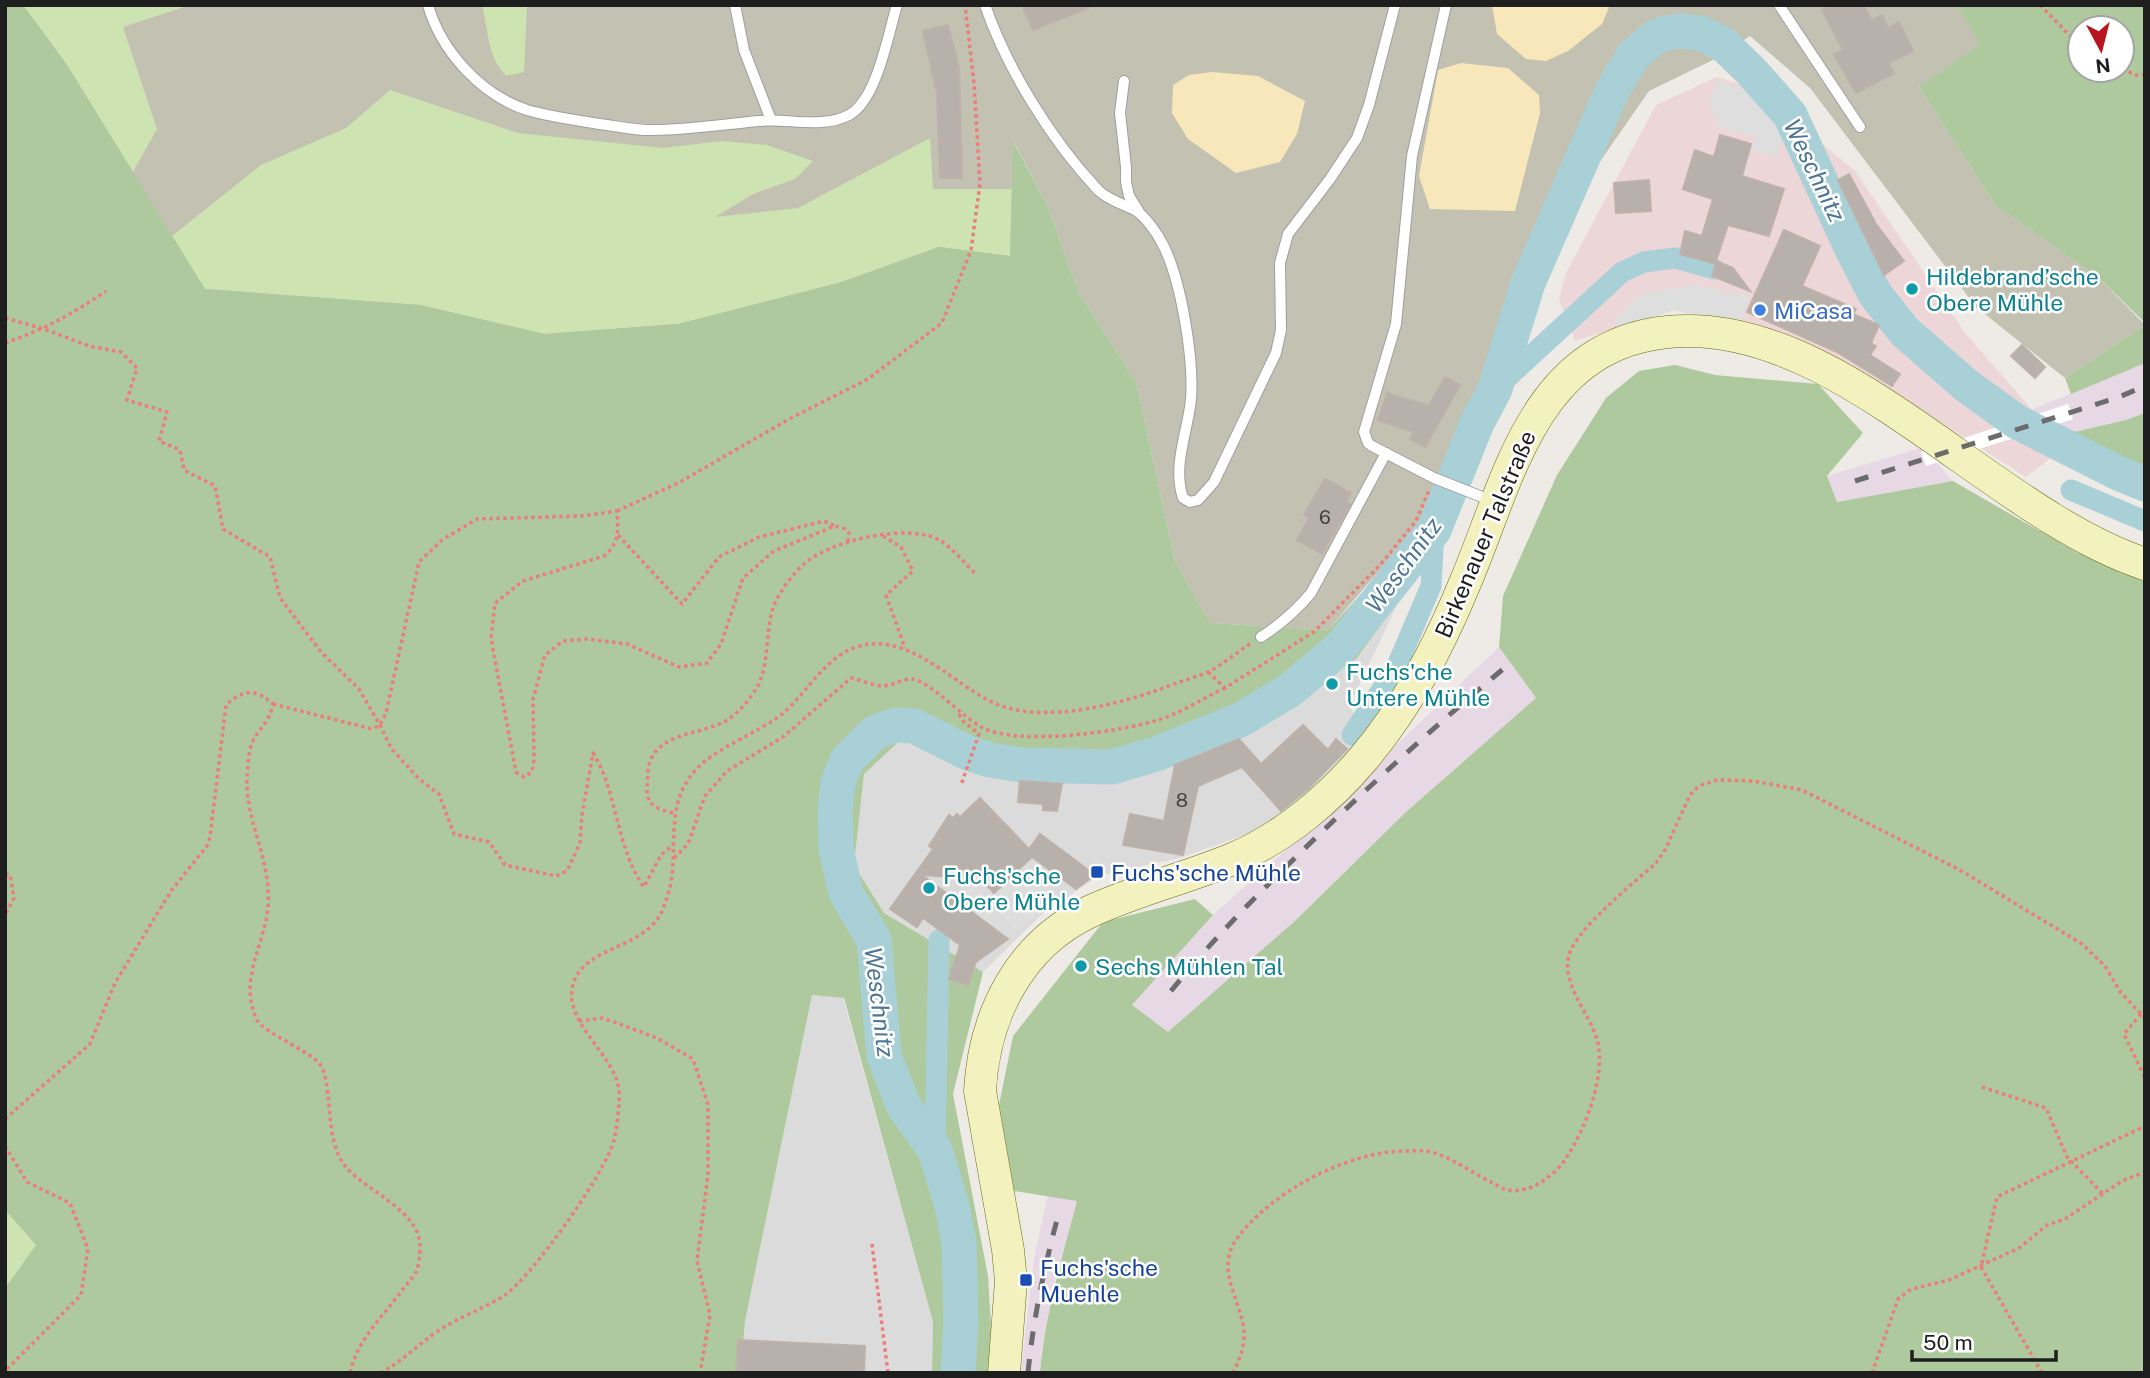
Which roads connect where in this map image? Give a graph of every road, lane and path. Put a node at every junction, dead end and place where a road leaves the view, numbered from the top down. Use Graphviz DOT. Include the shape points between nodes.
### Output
graph roads {
  1 [pos="428,5"];
  2 [pos="735,5"];
  3 [pos="897,5"];
  4 [pos="965,5"];
  5 [pos="985,5"];
  6 [pos="1395,5"];
  7 [pos="1446,5"];
  8 [pos="1779,5"];
  9 [pos="2040,5"];
  10 [pos="2066,32"];
  11 [pos="1125,81"];
  12 [pos="771,120"];
  13 [pos="1860,127"];
  14 [pos="1139,212"];
  15 [pos="106,291"];
  16 [pos="5,318"];
  17 [pos="44,329"];
  18 [pos="5,344"];
  19 [pos="1385,453"];
  20 [pos="1434,478"];
  21 [pos="1484,498"];
  22 [pos="617,511"];
  23 [pos="835,526"];
  24 [pos="881,534"];
  25 [pos="618,535"];
  26 [pos="848,541"];
  27 [pos="2145,564"];
  28 [pos="976,574"];
  29 [pos="1261,637"];
  30 [pos="905,648"];
  31 [pos="1208,672"];
  32 [pos="1225,688"];
  33 [pos="273,704"];
  34 [pos="958,712"];
  35 [pos="380,725"];
  36 [pos="961,785"];
  37 [pos="673,813"];
  38 [pos="673,845"];
  39 [pos="673,859"];
  40 [pos="5,874"];
  41 [pos="5,915"];
  42 [pos="2143,1016"];
  43 [pos="579,1021"];
  44 [pos="2145,1078"];
  45 [pos="1982,1087"];
  46 [pos="5,1119"];
  47 [pos="2145,1126"];
  48 [pos="5,1146"];
  49 [pos="2071,1162"];
  50 [pos="2145,1172"];
  51 [pos="2103,1195"];
  52 [pos="872,1244"];
  53 [pos="1981,1267"];
  54 [pos="5,1371"];
  55 [pos="349,1373"];
  56 [pos="380,1373"];
  57 [pos="700,1373"];
  58 [pos="888,1373"];
  59 [pos="1004,1373"];
  60 [pos="1233,1373"];
  61 [pos="1872,1373"];
  62 [pos="2042,1373"];
  1 -- 12 [label="lane" via="443,40 472,77 524,109 652,131"];
  2 -- 12 [label="lane" via="744,50"];
  3 -- 12 [label="lane" via="869,94 849,115 818,122"];
  4 -- 22 [label="path" via="980,184 971,250 942,323 867,379 690,477"];
  5 -- 14 [label="lane" via="996,39 1065,151 1100,192"];
  6 -- 14 [label="lane" via="1357,138 1288,234 1280,263 1276,353 1214,482 1198,500 1190,502 1183,498 1179,486 1191,398 1185,322 1162,243"];
  7 -- 19 [label="lane" via="1412,156 1396,324 1365,426 1368,443"];
  8 -- 13 [label="lane"];
  9 -- 10 [label="path"];
  11 -- 14 [label="lane" via="1120,113 1126,182"];
  15 -- 17 [label="path"];
  16 -- 17 [label="path"];
  17 -- 18 [label="path"];
  17 -- 35 [label="path" via="121,352 137,368 127,400 167,412 159,441 180,450 184,470 215,486 222,529 270,557 280,597 321,652 359,689"];
  19 -- 20 [label="lane"];
  19 -- 29 [label="lane" via="1311,593 1297,610"];
  20 -- 21 [label="lane"];
  20 -- 32 [label="path" via="1416,521 1315,631"];
  21 -- 27 [label="main road, Birkenauer Talstraße" via="1544,404 1585,362 1625,342 1664,332 1721,332 1769,344 1838,377 2065,528"];
  21 -- 59 [label="main road, Birkenauer Talstraße" via="1464,586 1426,668 1353,771 1294,824 1238,857 1084,914 1034,953 1005,991 987,1036 979,1091 1011,1281"];
  22 -- 25 [label="path"];
  22 -- 35 [label="path" via="477,519 442,540 419,562"];
  23 -- 25 [label="path" via="824,521 759,537 719,558 682,604"];
  23 -- 25 [label="path" via="774,551 743,578 721,643 707,663 679,667 627,644 562,641 545,655 533,699 532,772 524,777 516,772 491,639 495,603 523,581 604,556 613,549"];
  23 -- 26 [label="path" via="845,528"];
  24 -- 26 [label="path"];
  24 -- 28 [label="path" via="918,533 941,541"];
  24 -- 30 [label="path" via="901,547 913,571 886,596"];
  26 -- 37 [label="path" via="807,561 788,580 774,604 759,684 744,706 726,721 672,739 649,762 647,797 654,808"];
  29 -- 31 [label="path"];
  30 -- 31 [label="path" via="995,704 1031,712 1065,712 1132,700"];
  30 -- 37 [label="path" via="859,646 836,659 782,714 691,775"];
  31 -- 32 [label="path"];
  32 -- 34 [label="path" via="1135,726 1047,737 986,730"];
  33 -- 35 [label="path" via="372,729"];
  33 -- 46 [label="path" via="251,692 237,695 226,705 207,846 170,891 115,983 90,1044"];
  33 -- 55 [label="path" via="271,717 251,744 247,780 267,879 268,909 249,996 258,1024 320,1063 331,1137 345,1167 401,1210 416,1228 421,1244 417,1271 361,1343"];
  34 -- 36 [label="path" via="979,734"];
  34 -- 39 [label="path" via="922,682 911,679 883,686 851,678 783,737 727,771 705,796 688,844"];
  35 -- 38 [label="path" via="390,748 439,794 454,834 489,842 505,865 556,876 568,871 580,843 593,753 603,768 621,835 644,887 661,855"];
  37 -- 39 [label="path"];
  39 -- 43 [label="path" via="661,913 643,934 587,964 575,978 573,996"];
  40 -- 41 [label="path" via="10,875 14,898"];
  42 -- 44 [label="path" via="2124,1034"];
  42 -- 60 [label="path" via="2082,944 1960,870 1802,790 1753,781 1717,780 1699,786 1656,863 1579,936 1568,956 1570,979 1597,1040 1598,1074 1588,1116 1564,1161 1546,1180 1529,1188 1506,1190 1430,1151 1396,1150 1343,1165 1292,1189 1260,1212 1234,1242 1229,1278 1244,1333"];
  43 -- 56 [label="path" via="612,1070 619,1090 614,1141 601,1168 578,1208 525,1277 506,1294 433,1334"];
  43 -- 57 [label="path" via="603,1018 657,1038 693,1059 708,1105 708,1175 697,1261 710,1315"];
  45 -- 49 [label="path" via="2046,1108"];
  47 -- 49 [label="path"];
  48 -- 54 [label="path" via="27,1182 70,1203 88,1249 81,1295"];
  49 -- 51 [label="path"];
  49 -- 53 [label="path" via="1997,1198"];
  50 -- 51 [label="path"];
  51 -- 53 [label="path"];
  52 -- 58 [label="path"];
  53 -- 61 [label="path" via="1911,1289 1898,1299"];
  53 -- 62 [label="path"];
}
